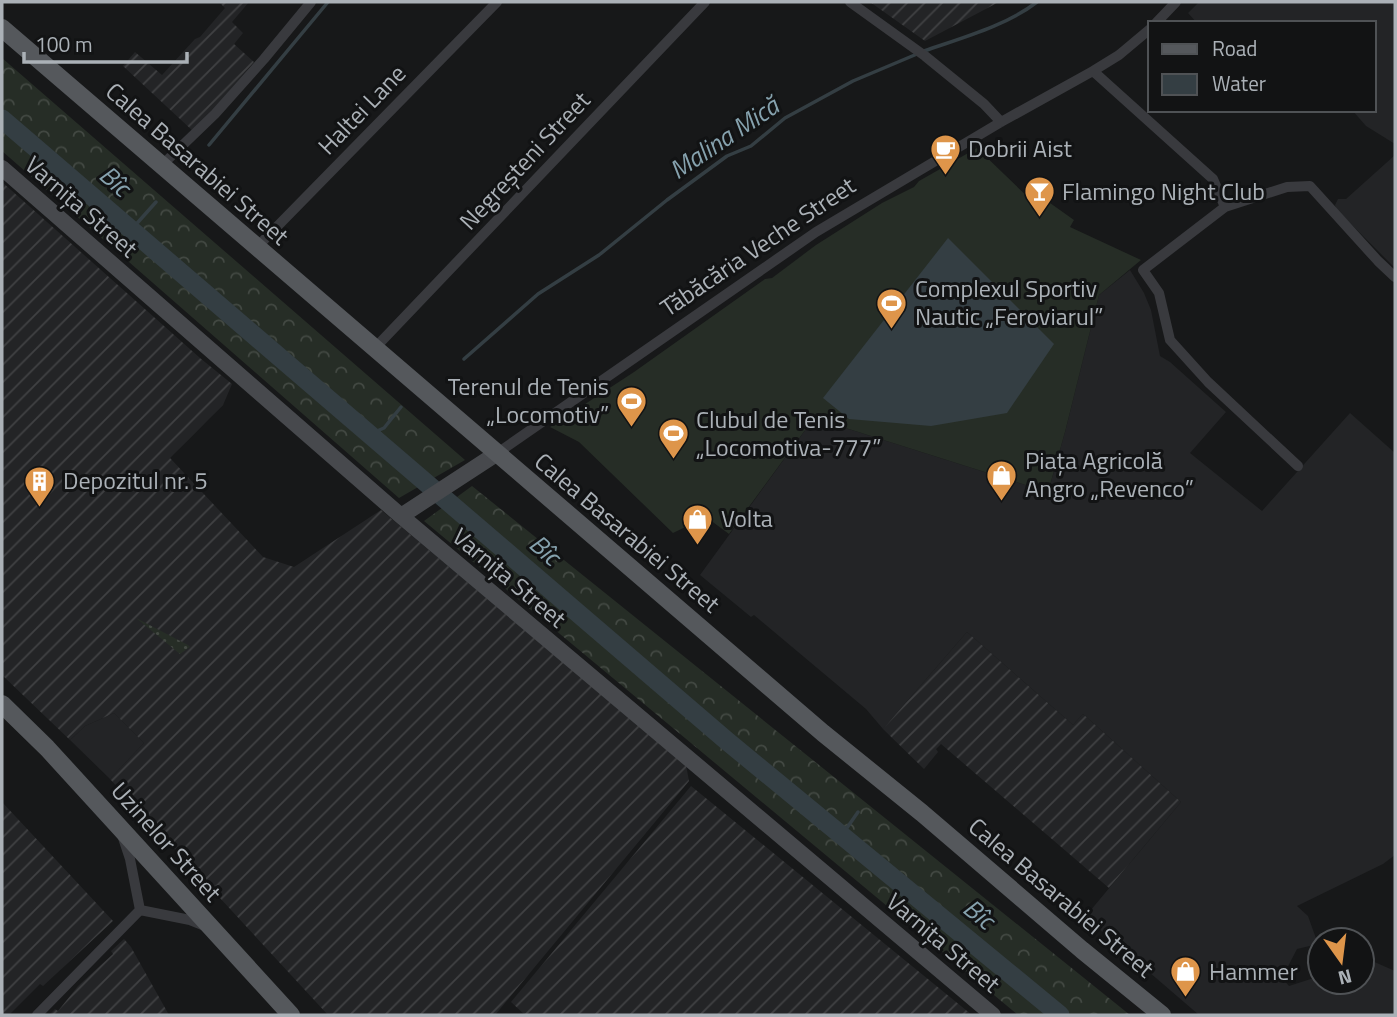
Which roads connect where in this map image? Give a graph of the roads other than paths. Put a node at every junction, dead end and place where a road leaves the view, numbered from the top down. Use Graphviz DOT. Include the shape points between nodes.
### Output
graph roads {
  1 [pos="311,2"];
  2 [pos="497,2"];
  3 [pos="705,2"];
  4 [pos="850,2"];
  5 [pos="1176,2"];
  6 [pos="1158,21"];
  7 [pos="2,28"];
  8 [pos="1148,31"];
  9 [pos="1093,71"];
  10 [pos="1001,122"];
  11 [pos="162,165"];
  12 [pos="2,168"];
  13 [pos="1225,207"];
  14 [pos="257,247"];
  15 [pos="1395,277"];
  16 [pos="374,349"];
  17 [pos="496,454"];
  18 [pos="1298,467"];
  19 [pos="405,514"];
  20 [pos="2,704"];
  21 [pos="119,827"];
  22 [pos="140,910"];
  23 [pos="211,928"];
  24 [pos="37,1015"];
  25 [pos="291,1015"];
  26 [pos="993,1015"];
  27 [pos="1162,1015"];
  1 -- 11 [label="street" via="215,114"];
  2 -- 14 [label="street, Haltei Lane"];
  3 -- 16 [label="street, Negreșteni Street"];
  4 -- 10 [label="street" via="921,53"];
  5 -- 6 [label="street"];
  7 -- 11 [label="main road, Calea Basarabiei Street"];
  8 -- 9 [label="street, Tăbăcăria Veche Street"];
  9 -- 10 [label="street, Tăbăcăria Veche Street"];
  9 -- 13 [label="street" via="1213,179"];
  10 -- 17 [label="street, Tăbăcăria Veche Street" via="816,232"];
  11 -- 14 [label="main road, Calea Basarabiei Street"];
  12 -- 19 [label="street, Varnița Street"];
  13 -- 15 [label="street" via="1287,187 1310,187"];
  13 -- 18 [label="street" via="1143,270 1159,293 1170,340"];
  14 -- 16 [label="main road, Calea Basarabiei Street"];
  16 -- 17 [label="main road, Calea Basarabiei Street"];
  17 -- 19 [label="street, Tăbăcăria Veche Street"];
  17 -- 27 [label="main road, Calea Basarabiei Street"];
  19 -- 26 [label="street, Varnița Street"];
  20 -- 21 [label="main road, Uzinelor Street"];
  21 -- 22 [label="street"];
  21 -- 23 [label="main road, Uzinelor Street"];
  22 -- 23 [label="street"];
  22 -- 24 [label="street"];
  23 -- 25 [label="main road, Uzinelor Street"];
}
